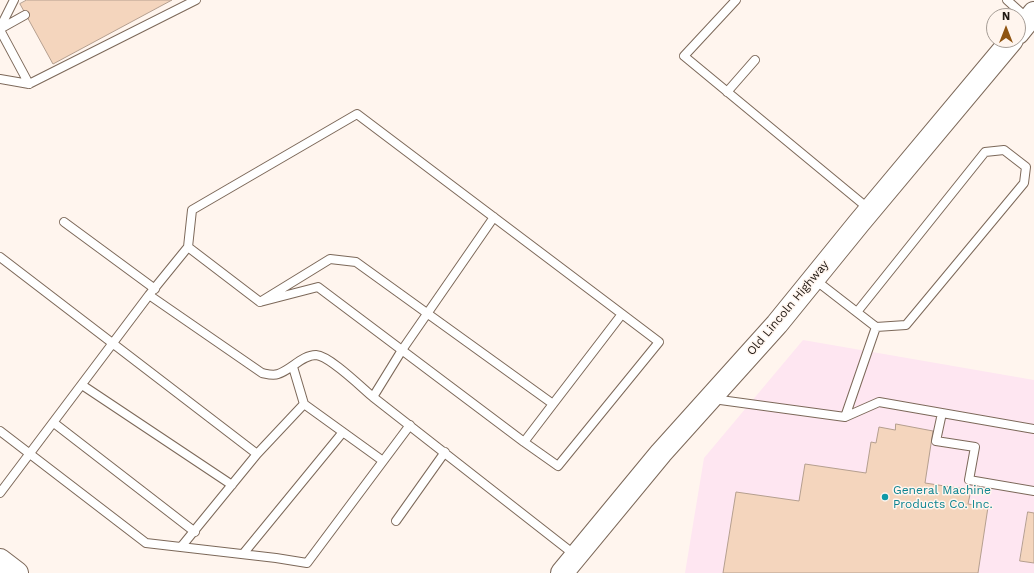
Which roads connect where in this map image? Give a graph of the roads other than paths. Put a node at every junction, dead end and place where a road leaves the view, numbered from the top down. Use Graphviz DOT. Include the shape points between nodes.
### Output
graph roads {
  1 [pos="14,0"];
  2 [pos="196,0"];
  3 [pos="736,0"];
  4 [pos="1007,0"];
  5 [pos="26,15"];
  6 [pos="1027,22"];
  7 [pos="0,29"];
  8 [pos="1005,48"];
  9 [pos="755,60"];
  10 [pos="0,78"];
  11 [pos="29,84"];
  12 [pos="727,92"];
  13 [pos="870,210"];
  14 [pos="494,217"];
  15 [pos="64,222"];
  16 [pos="188,248"];
  17 [pos="0,257"];
  18 [pos="814,278"];
  19 [pos="152,292"];
  20 [pos="260,302"];
  21 [pos="856,312"];
  22 [pos="428,314"];
  23 [pos="622,314"];
  24 [pos="876,327"];
  25 [pos="112,344"];
  26 [pos="402,350"];
  27 [pos="293,367"];
  28 [pos="82,385"];
  29 [pos="373,397"];
  30 [pos="710,398"];
  31 [pos="304,404"];
  32 [pos="553,404"];
  33 [pos="942,413"];
  34 [pos="845,417"];
  35 [pos="54,423"];
  36 [pos="410,425"];
  37 [pos="1034,428"];
  38 [pos="0,430"];
  39 [pos="343,432"];
  40 [pos="524,442"];
  41 [pos="445,452"];
  42 [pos="30,453"];
  43 [pos="257,454"];
  44 [pos="383,461"];
  45 [pos="232,485"];
  46 [pos="1034,491"];
  47 [pos="0,493"];
  48 [pos="396,521"];
  49 [pos="195,532"];
  50 [pos="181,547"];
  51 [pos="243,554"];
  52 [pos="576,556"];
  53 [pos="0,560"];
  54 [pos="17,573"];
  55 [pos="562,573"];
  1 -- 7 [label="lane"];
  2 -- 11 [label="lane"];
  3 -- 12 [label="lane" via="684,56"];
  4 -- 6 [label="lane"];
  5 -- 7 [label="lane"];
  7 -- 11 [label="lane"];
  8 -- 13 [label="main road, Old Lincoln Highway"];
  9 -- 12 [label="lane"];
  10 -- 11 [label="lane"];
  12 -- 13 [label="lane"];
  13 -- 18 [label="main road, Old Lincoln Highway"];
  14 -- 16 [label="lane" via="357,114 192,210"];
  14 -- 22 [label="lane"];
  14 -- 23 [label="lane"];
  15 -- 19 [label="lane"];
  16 -- 19 [label="lane"];
  16 -- 20 [label="lane"];
  17 -- 25 [label="lane"];
  18 -- 21 [label="lane"];
  18 -- 30 [label="main road, Old Lincoln Highway" via="777,324"];
  19 -- 25 [label="lane"];
  19 -- 27 [label="lane" via="262,373 276,375"];
  20 -- 22 [label="lane" via="330,259 356,262"];
  20 -- 26 [label="lane" via="318,287"];
  21 -- 24 [label="lane"];
  21 -- 24 [label="lane" via="985,152 1004,150 1026,167 1024,183 906,325"];
  22 -- 26 [label="lane"];
  22 -- 32 [label="lane"];
  23 -- 32 [label="lane"];
  23 -- 40 [label="lane" via="658,342 558,466"];
  24 -- 34 [label="lane"];
  25 -- 28 [label="lane"];
  25 -- 43 [label="lane"];
  26 -- 29 [label="lane"];
  26 -- 40 [label="lane"];
  27 -- 29 [label="lane" via="305,358 316,355 330,361"];
  27 -- 31 [label="lane"];
  28 -- 35 [label="lane"];
  28 -- 45 [label="lane"];
  29 -- 36 [label="lane"];
  30 -- 34 [label="lane"];
  30 -- 52 [label="main road, Old Lincoln Highway"];
  31 -- 39 [label="lane"];
  31 -- 43 [label="lane"];
  32 -- 40 [label="lane"];
  33 -- 34 [label="lane" via="879,402"];
  33 -- 37 [label="lane"];
  33 -- 46 [label="lane" via="936,441 975,447 969,480"];
  35 -- 42 [label="lane"];
  35 -- 49 [label="lane"];
  36 -- 41 [label="lane"];
  36 -- 44 [label="lane"];
  38 -- 42 [label="lane"];
  39 -- 44 [label="lane"];
  39 -- 51 [label="lane"];
  41 -- 48 [label="lane"];
  41 -- 52 [label="lane"];
  42 -- 47 [label="lane"];
  42 -- 50 [label="lane" via="146,543"];
  43 -- 45 [label="lane"];
  44 -- 51 [label="lane" via="307,563"];
  45 -- 49 [label="lane"];
  49 -- 50 [label="lane"];
  50 -- 51 [label="lane"];
  52 -- 55 [label="main road, Old Lincoln Highway"];
  53 -- 54 [label="main road"];
}
